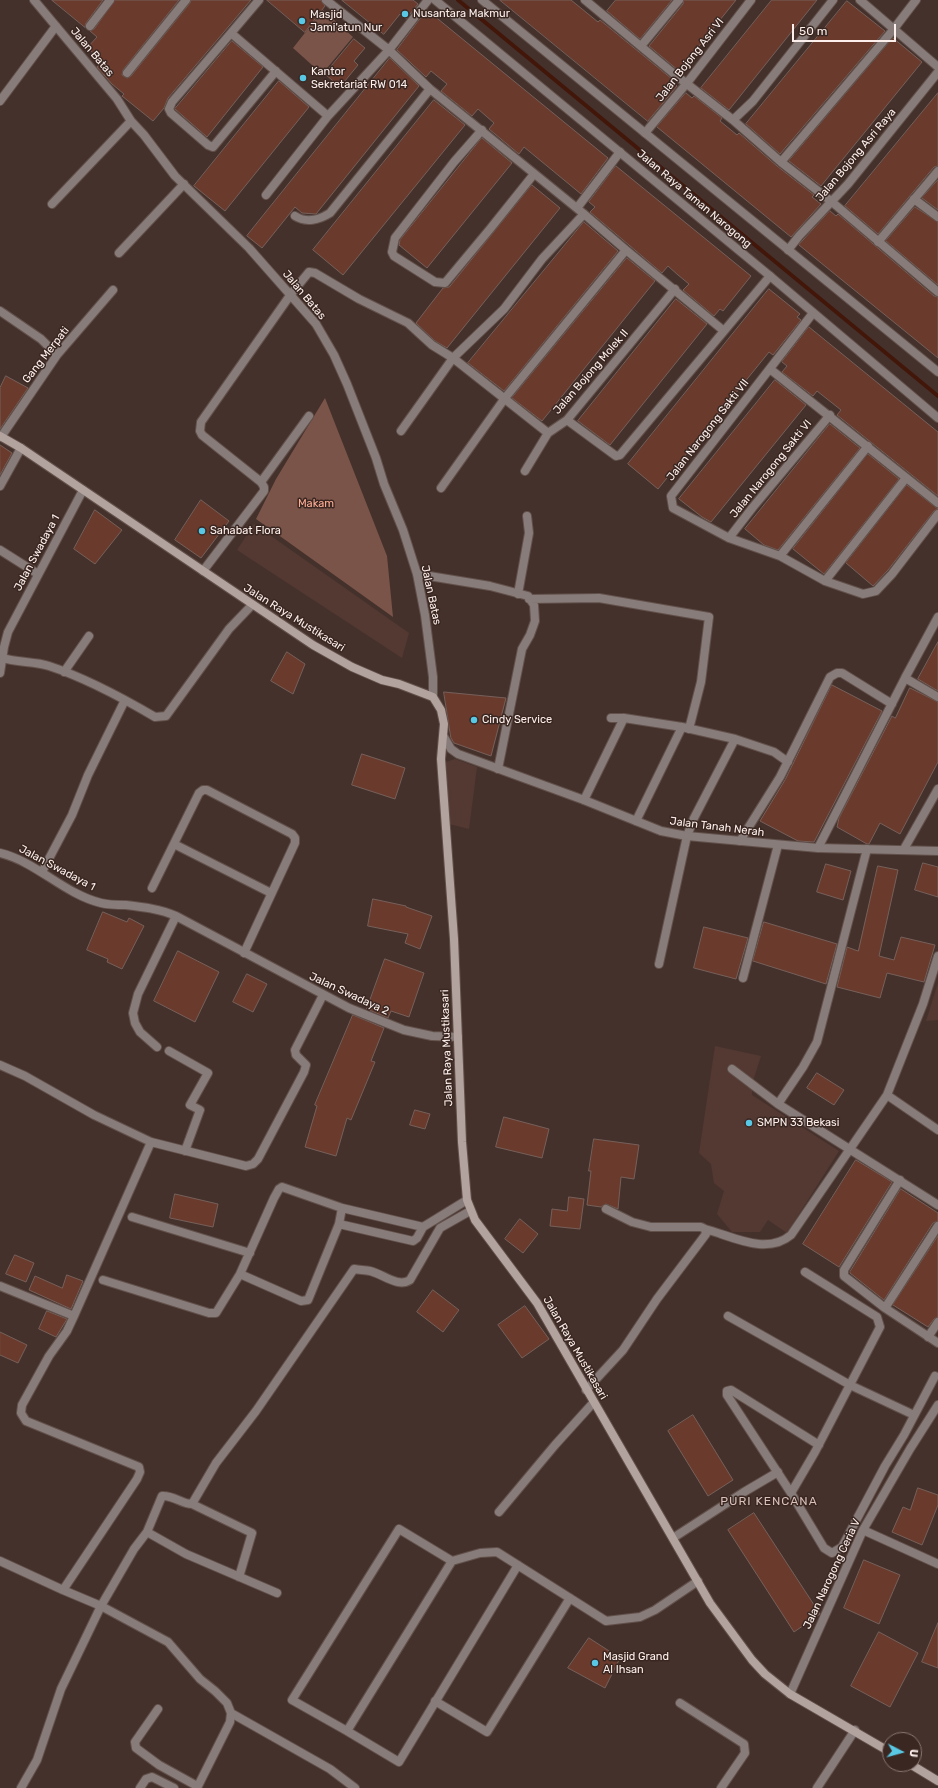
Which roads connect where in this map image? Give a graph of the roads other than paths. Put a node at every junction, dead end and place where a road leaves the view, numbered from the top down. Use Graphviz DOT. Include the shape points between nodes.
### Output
graph roads {
  1 [pos="34,0"];
  2 [pos="110,0"];
  3 [pos="186,0"];
  4 [pos="259,0"];
  5 [pos="326,0"];
  6 [pos="428,0"];
  7 [pos="435,0"];
  8 [pos="482,0"];
  9 [pos="679,0"];
  10 [pos="751,0"];
  11 [pos="833,0"];
  12 [pos="860,0"];
  13 [pos="916,0"];
  14 [pos="590,2"];
  15 [pos="56,26"];
  16 [pos="90,26"];
  17 [pos="893,30"];
  18 [pos="231,33"];
  19 [pos="641,46"];
  20 [pos="389,50"];
  21 [pos="938,67"];
  22 [pos="276,71"];
  23 [pos="938,72"];
  24 [pos="127,73"];
  25 [pos="687,83"];
  26 [pos="430,89"];
  27 [pos="0,101"];
  28 [pos="328,116"];
  29 [pos="733,120"];
  30 [pos="131,121"];
  31 [pos="482,130"];
  32 [pos="645,133"];
  33 [pos="620,152"];
  34 [pos="781,162"];
  35 [pos="938,171"];
  36 [pos="534,174"];
  37 [pos="184,184"];
  38 [pos="266,195"];
  39 [pos="914,199"];
  40 [pos="832,202"];
  41 [pos="52,204"];
  42 [pos="577,208"];
  43 [pos="584,214"];
  44 [pos="295,216"];
  45 [pos="938,217"];
  46 [pos="878,242"];
  47 [pos="626,250"];
  48 [pos="788,250"];
  49 [pos="119,253"];
  50 [pos="770,276"];
  51 [pos="675,289"];
  52 [pos="113,290"];
  53 [pos="938,292"];
  54 [pos="291,294"];
  55 [pos="0,311"];
  56 [pos="813,313"];
  57 [pos="724,331"];
  58 [pos="57,355"];
  59 [pos="453,358"];
  60 [pos="770,369"];
  61 [pos="938,372"];
  62 [pos="505,398"];
  63 [pos="830,415"];
  64 [pos="309,416"];
  65 [pos="938,418"];
  66 [pos="567,420"];
  67 [pos="401,431"];
  68 [pos="548,433"];
  69 [pos="0,437"];
  70 [pos="868,446"];
  71 [pos="21,448"];
  72 [pos="526,471"];
  73 [pos="906,478"];
  74 [pos="261,482"];
  75 [pos="0,486"];
  76 [pos="441,488"];
  77 [pos="83,490"];
  78 [pos="938,503"];
  79 [pos="938,514"];
  80 [pos="527,516"];
  81 [pos="729,538"];
  82 [pos="0,550"];
  83 [pos="780,556"];
  84 [pos="203,571"];
  85 [pos="38,574"];
  86 [pos="417,574"];
  87 [pos="825,581"];
  88 [pos="518,594"];
  89 [pos="530,599"];
  90 [pos="252,605"];
  91 [pos="938,617"];
  92 [pos="89,636"];
  93 [pos="1,658"];
  94 [pos="64,672"];
  95 [pos="0,673"];
  96 [pos="905,678"];
  97 [pos="433,697"];
  98 [pos="938,697"];
  99 [pos="125,700"];
  100 [pos="892,704"];
  101 [pos="611,718"];
  102 [pos="624,718"];
  103 [pos="686,728"];
  104 [pos="444,737"];
  105 [pos="735,739"];
  106 [pos="788,762"];
  107 [pos="498,769"];
  108 [pos="938,789"];
  109 [pos="584,800"];
  110 [pos="636,821"];
  111 [pos="687,836"];
  112 [pos="740,841"];
  113 [pos="174,844"];
  114 [pos="778,845"];
  115 [pos="818,848"];
  116 [pos="867,849"];
  117 [pos="904,849"];
  118 [pos="938,850"];
  119 [pos="0,853"];
  120 [pos="42,872"];
  121 [pos="152,888"];
  122 [pos="271,893"];
  123 [pos="176,916"];
  124 [pos="241,951"];
  125 [pos="938,956"];
  126 [pos="659,964"];
  127 [pos="743,978"];
  128 [pos="323,995"];
  129 [pos="458,1037"];
  130 [pos="157,1047"];
  131 [pos="169,1051"];
  132 [pos="0,1065"];
  133 [pos="732,1069"];
  134 [pos="887,1095"];
  135 [pos="778,1104"];
  136 [pos="938,1130"];
  137 [pos="151,1142"];
  138 [pos="850,1149"];
  139 [pos="185,1151"];
  140 [pos="900,1180"];
  141 [pos="468,1200"];
  142 [pos="938,1205"];
  143 [pos="342,1208"];
  144 [pos="606,1210"];
  145 [pos="470,1211"];
  146 [pos="132,1217"];
  147 [pos="339,1224"];
  148 [pos="938,1226"];
  149 [pos="423,1228"];
  150 [pos="705,1229"];
  151 [pos="250,1253"];
  152 [pos="805,1272"];
  153 [pos="240,1274"];
  154 [pos="103,1280"];
  155 [pos="0,1286"];
  156 [pos="885,1308"];
  157 [pos="74,1316"];
  158 [pos="728,1316"];
  159 [pos="938,1322"];
  160 [pos="928,1337"];
  161 [pos="938,1343"];
  162 [pos="935,1376"];
  163 [pos="850,1385"];
  164 [pos="586,1390"];
  165 [pos="593,1403"];
  166 [pos="938,1405"];
  167 [pos="914,1415"];
  168 [pos="818,1445"];
  169 [pos="778,1472"];
  170 [pos="791,1493"];
  171 [pos="192,1504"];
  172 [pos="499,1512"];
  173 [pos="863,1530"];
  174 [pos="147,1532"];
  175 [pos="673,1538"];
  176 [pos="0,1561"];
  177 [pos="452,1561"];
  178 [pos="938,1564"];
  179 [pos="518,1565"];
  180 [pos="239,1577"];
  181 [pos="698,1581"];
  182 [pos="63,1590"];
  183 [pos="277,1593"];
  184 [pos="570,1598"];
  185 [pos="101,1606"];
  186 [pos="790,1694"];
  187 [pos="436,1701"];
  188 [pos="680,1703"];
  189 [pos="158,1709"];
  190 [pos="231,1713"];
  191 [pos="855,1730"];
  192 [pos="347,1731"];
  193 [pos="882,1747"];
  194 [pos="922,1771"];
  195 [pos="938,1781"];
  196 [pos="197,1787"];
  197 [pos="21,1788"];
  198 [pos="140,1788"];
  199 [pos="174,1788"];
  200 [pos="354,1788"];
  201 [pos="721,1788"];
  202 [pos="817,1788"];
  1 -- 15 [label="street, Jalan Batas"];
  2 -- 16 [label="street"];
  3 -- 24 [label="street"];
  4 -- 18 [label="street"];
  5 -- 20 [label="street"];
  6 -- 20 [label="street"];
  7 -- 33 [label="street, Jalan Raya Taman Narogong"];
  8 -- 32 [label="street, Jalan Raya Taman Narogong"];
  9 -- 19 [label="street"];
  10 -- 25 [label="street, Jalan Bojong Asri VI"];
  11 -- 29 [label="street" via="753,101"];
  12 -- 17 [label="street"];
  13 -- 17 [label="street"];
  14 -- 19 [label="street"];
  15 -- 27 [label="street"];
  15 -- 30 [label="street, Jalan Batas" via="117,99"];
  17 -- 21 [label="street"];
  17 -- 34 [label="street"];
  18 -- 22 [label="street"];
  18 -- 22 [label="street" via="169,109 208,145 213,147 217,144"];
  19 -- 25 [label="street"];
  20 -- 26 [label="street"];
  20 -- 28 [label="street"];
  22 -- 28 [label="street"];
  23 -- 40 [label="street, Jalan Bojong Asri Raya"];
  25 -- 29 [label="street"];
  25 -- 32 [label="street, Jalan Bojong Asri VI"];
  26 -- 31 [label="street"];
  26 -- 44 [label="street" via="330,212 324,217 309,221"];
  28 -- 38 [label="street"];
  29 -- 34 [label="street"];
  30 -- 37 [label="street, Jalan Batas"];
  30 -- 41 [label="street"];
  31 -- 36 [label="street"];
  31 -- 36 [label="street" via="395,238 392,252 394,256 435,282 445,283"];
  32 -- 48 [label="street, Jalan Raya Taman Narogong"];
  33 -- 42 [label="street"];
  33 -- 50 [label="street, Jalan Raya Taman Narogong"];
  34 -- 40 [label="street"];
  35 -- 39 [label="street"];
  36 -- 42 [label="street"];
  37 -- 49 [label="street"];
  37 -- 54 [label="street, Jalan Batas"];
  39 -- 45 [label="street"];
  39 -- 46 [label="street"];
  40 -- 46 [label="street"];
  40 -- 48 [label="street, Jalan Bojong Asri Raya"];
  42 -- 43 [label="street"];
  43 -- 47 [label="street"];
  43 -- 59 [label="street" via="542,259 504,309"];
  46 -- 53 [label="street"];
  47 -- 51 [label="street"];
  47 -- 62 [label="street"];
  48 -- 61 [label="street, Jalan Raya Taman Narogong"];
  50 -- 56 [label="street, Jalan Raya Taman Narogong"];
  50 -- 57 [label="street"];
  51 -- 57 [label="street"];
  51 -- 66 [label="street, Jalan Bojong Molek II"];
  52 -- 58 [label="street, Gang Merpati"];
  54 -- 59 [label="street" via="309,272 315,273 359,299 408,323 432,345"];
  54 -- 74 [label="street" via="200,426 202,435"];
  54 -- 86 [label="street, Jalan Batas" via="316,324 334,355 376,458"];
  55 -- 58 [label="street" via="41,339"];
  56 -- 60 [label="street, Jalan Narogong Sakti VII"];
  56 -- 65 [label="street, Jalan Raya Taman Narogong"];
  57 -- 66 [label="street" via="620,455 616,456"];
  58 -- 69 [label="street, Gang Merpati"];
  59 -- 62 [label="street"];
  59 -- 67 [label="street"];
  60 -- 63 [label="street"];
  60 -- 81 [label="street, Jalan Narogong Sakti VII" via="671,496 673,508"];
  62 -- 68 [label="street"];
  62 -- 76 [label="street"];
  63 -- 70 [label="street"];
  63 -- 81 [label="street, Jalan Narogong Sakti VI"];
  64 -- 74 [label="street"];
  66 -- 68 [label="street, Jalan Bojong Molek II"];
  68 -- 72 [label="street, Jalan Bojong Molek II"];
  69 -- 71 [label="main road, Jalan Raya Mustikasari"];
  70 -- 73 [label="street"];
  70 -- 83 [label="street"];
  71 -- 75 [label="street"];
  71 -- 77 [label="main road, Jalan Raya Mustikasari"];
  73 -- 78 [label="street"];
  73 -- 87 [label="street"];
  74 -- 84 [label="street" via="264,491"];
  77 -- 84 [label="main road, Jalan Raya Mustikasari"];
  77 -- 85 [label="street, Jalan Swadaya 1"];
  79 -- 87 [label="street, Jalan Narogong Sakti VII" via="876,591 863,594"];
  80 -- 88 [label="street" via="529,533"];
  81 -- 83 [label="street, Jalan Narogong Sakti VII"];
  82 -- 85 [label="street"];
  83 -- 87 [label="street, Jalan Narogong Sakti VII"];
  84 -- 90 [label="main road, Jalan Raya Mustikasari"];
  85 -- 93 [label="street, Jalan Swadaya 1" via="8,632"];
  86 -- 88 [label="street" via="490,586"];
  86 -- 97 [label="street, Jalan Batas" via="428,635"];
  88 -- 89 [label="street"];
  89 -- 103 [label="street" via="599,598 709,617 701,682"];
  89 -- 107 [label="street" via="534,605 535,621 522,649"];
  90 -- 97 [label="main road, Jalan Raya Mustikasari" via="352,667"];
  90 -- 99 [label="street" via="229,628 166,716 155,717"];
  91 -- 96 [label="street"];
  92 -- 94 [label="street"];
  93 -- 94 [label="street" via="47,665"];
  93 -- 95 [label="street, Jalan Swadaya 1"];
  94 -- 99 [label="street" via="93,683"];
  96 -- 98 [label="street"];
  96 -- 100 [label="street"];
  97 -- 104 [label="main road, Jalan Raya Mustikasari" via="441,710"];
  99 -- 120 [label="street" via="88,775 72,815"];
  100 -- 106 [label="street" via="842,673 837,673 830,677"];
  100 -- 115 [label="street"];
  101 -- 102 [label="street"];
  102 -- 103 [label="street"];
  102 -- 109 [label="street"];
  103 -- 105 [label="street"];
  103 -- 110 [label="street"];
  104 -- 107 [label="street, Jalan Tanah Nerah" via="451,749 458,754"];
  104 -- 129 [label="main road, Jalan Raya Mustikasari" via="442,759"];
  105 -- 106 [label="street" via="774,752"];
  105 -- 111 [label="street"];
  106 -- 112 [label="street"];
  107 -- 109 [label="street, Jalan Tanah Nerah"];
  108 -- 117 [label="street"];
  109 -- 110 [label="street, Jalan Tanah Nerah"];
  110 -- 111 [label="street, Jalan Tanah Nerah" via="661,831"];
  111 -- 112 [label="street, Jalan Tanah Nerah"];
  111 -- 126 [label="street"];
  112 -- 114 [label="street, Jalan Tanah Nerah"];
  113 -- 121 [label="street"];
  113 -- 122 [label="street"];
  113 -- 122 [label="street" via="199,793 207,790 292,834 295,838"];
  114 -- 115 [label="street, Jalan Tanah Nerah"];
  114 -- 127 [label="street"];
  115 -- 116 [label="street, Jalan Tanah Nerah"];
  116 -- 117 [label="street, Jalan Tanah Nerah"];
  116 -- 135 [label="street" via="817,1042"];
  117 -- 118 [label="street, Jalan Tanah Nerah"];
  119 -- 120 [label="street, Jalan Swadaya 1"];
  120 -- 123 [label="street, Jalan Swadaya 1" via="101,903 144,907"];
  122 -- 124 [label="street"];
  123 -- 124 [label="street, Jalan Swadaya 1"];
  123 -- 130 [label="street" via="138,994 133,1012 140,1032"];
  124 -- 128 [label="street, Jalan Swadaya 2"];
  125 -- 134 [label="street" via="923,1004"];
  128 -- 129 [label="street, Jalan Swadaya 2" via="404,1030 432,1036"];
  128 -- 139 [label="street" via="295,1050 296,1055 306,1065 304,1072 253,1164 246,1166"];
  129 -- 141 [label="main road, Jalan Raya Mustikasari" via="462,1142"];
  131 -- 139 [label="street" via="208,1073 190,1105 200,1110"];
  132 -- 137 [label="street"];
  133 -- 135 [label="street"];
  134 -- 136 [label="street"];
  134 -- 138 [label="street"];
  135 -- 138 [label="street"];
  137 -- 139 [label="street"];
  137 -- 157 [label="street"];
  138 -- 140 [label="street"];
  138 -- 150 [label="street" via="787,1238 775,1243 759,1244"];
  140 -- 142 [label="street"];
  140 -- 156 [label="street" via="843,1272 845,1278"];
  141 -- 145 [label="main road, Jalan Raya Mustikasari"];
  141 -- 149 [label="street"];
  143 -- 147 [label="street"];
  143 -- 149 [label="street"];
  143 -- 151 [label="street" via="296,1191 280,1188"];
  144 -- 150 [label="street" via="632,1222 651,1227"];
  145 -- 164 [label="main road, Jalan Raya Mustikasari" via="537,1303"];
  145 -- 171 [label="street" via="440,1228 406,1283 370,1271 354,1269 256,1411 216,1463"];
  146 -- 151 [label="street"];
  147 -- 149 [label="street" via="412,1241"];
  147 -- 153 [label="street" via="308,1300 301,1301"];
  148 -- 156 [label="street"];
  150 -- 164 [label="street" via="706,1234 657,1299 623,1350"];
  151 -- 153 [label="street"];
  152 -- 163 [label="street" via="877,1317 879,1331"];
  153 -- 154 [label="street" via="214,1313"];
  155 -- 157 [label="street"];
  156 -- 160 [label="street"];
  157 -- 182 [label="street" via="22,1405 21,1416 26,1421 136,1464 140,1472"];
  158 -- 163 [label="street"];
  159 -- 160 [label="street"];
  160 -- 161 [label="street"];
  162 -- 167 [label="street"];
  163 -- 167 [label="street"];
  163 -- 168 [label="street"];
  164 -- 165 [label="main road, Jalan Raya Mustikasari"];
  165 -- 172 [label="street"];
  165 -- 175 [label="main road, Jalan Raya Mustikasari"];
  166 -- 173 [label="street, Jalan Narogong Ceria V"];
  167 -- 170 [label="street" via="842,1548 838,1551 830,1553 824,1548"];
  168 -- 169 [label="street" via="729,1390 727,1395"];
  168 -- 170 [label="street"];
  169 -- 170 [label="street"];
  169 -- 175 [label="street"];
  171 -- 174 [label="street" via="162,1496"];
  171 -- 180 [label="street" via="252,1533"];
  173 -- 178 [label="street"];
  173 -- 186 [label="street, Jalan Narogong Ceria V"];
  174 -- 180 [label="street" via="186,1554"];
  174 -- 185 [label="street" via="134,1549"];
  175 -- 181 [label="main road, Jalan Raya Mustikasari"];
  176 -- 182 [label="street"];
  177 -- 179 [label="street" via="480,1553 497,1552"];
  177 -- 192 [label="street"];
  177 -- 192 [label="street" via="399,1529 292,1700"];
  179 -- 184 [label="street"];
  179 -- 187 [label="street"];
  180 -- 183 [label="street"];
  181 -- 184 [label="street" via="655,1610 640,1617 619,1620 606,1621"];
  181 -- 186 [label="main road, Jalan Raya Mustikasari" via="710,1603 752,1660"];
  182 -- 185 [label="street"];
  184 -- 187 [label="street" via="487,1732"];
  185 -- 190 [label="street" via="168,1642 200,1680 227,1703"];
  185 -- 197 [label="street" via="61,1689 37,1760"];
  186 -- 191 [label="main road, Jalan Raya Mustikasari"];
  187 -- 192 [label="street" via="399,1762"];
  188 -- 201 [label="street" via="744,1744 745,1753"];
  189 -- 196 [label="street" via="135,1742 136,1748"];
  190 -- 196 [label="street" via="228,1727"];
  190 -- 200 [label="street" via="330,1769"];
  191 -- 193 [label="main road, Jalan Raya Mustikasari"];
  191 -- 202 [label="street"];
  194 -- 195 [label="main road"];
  198 -- 199 [label="street" via="146,1779 152,1777"];
}
